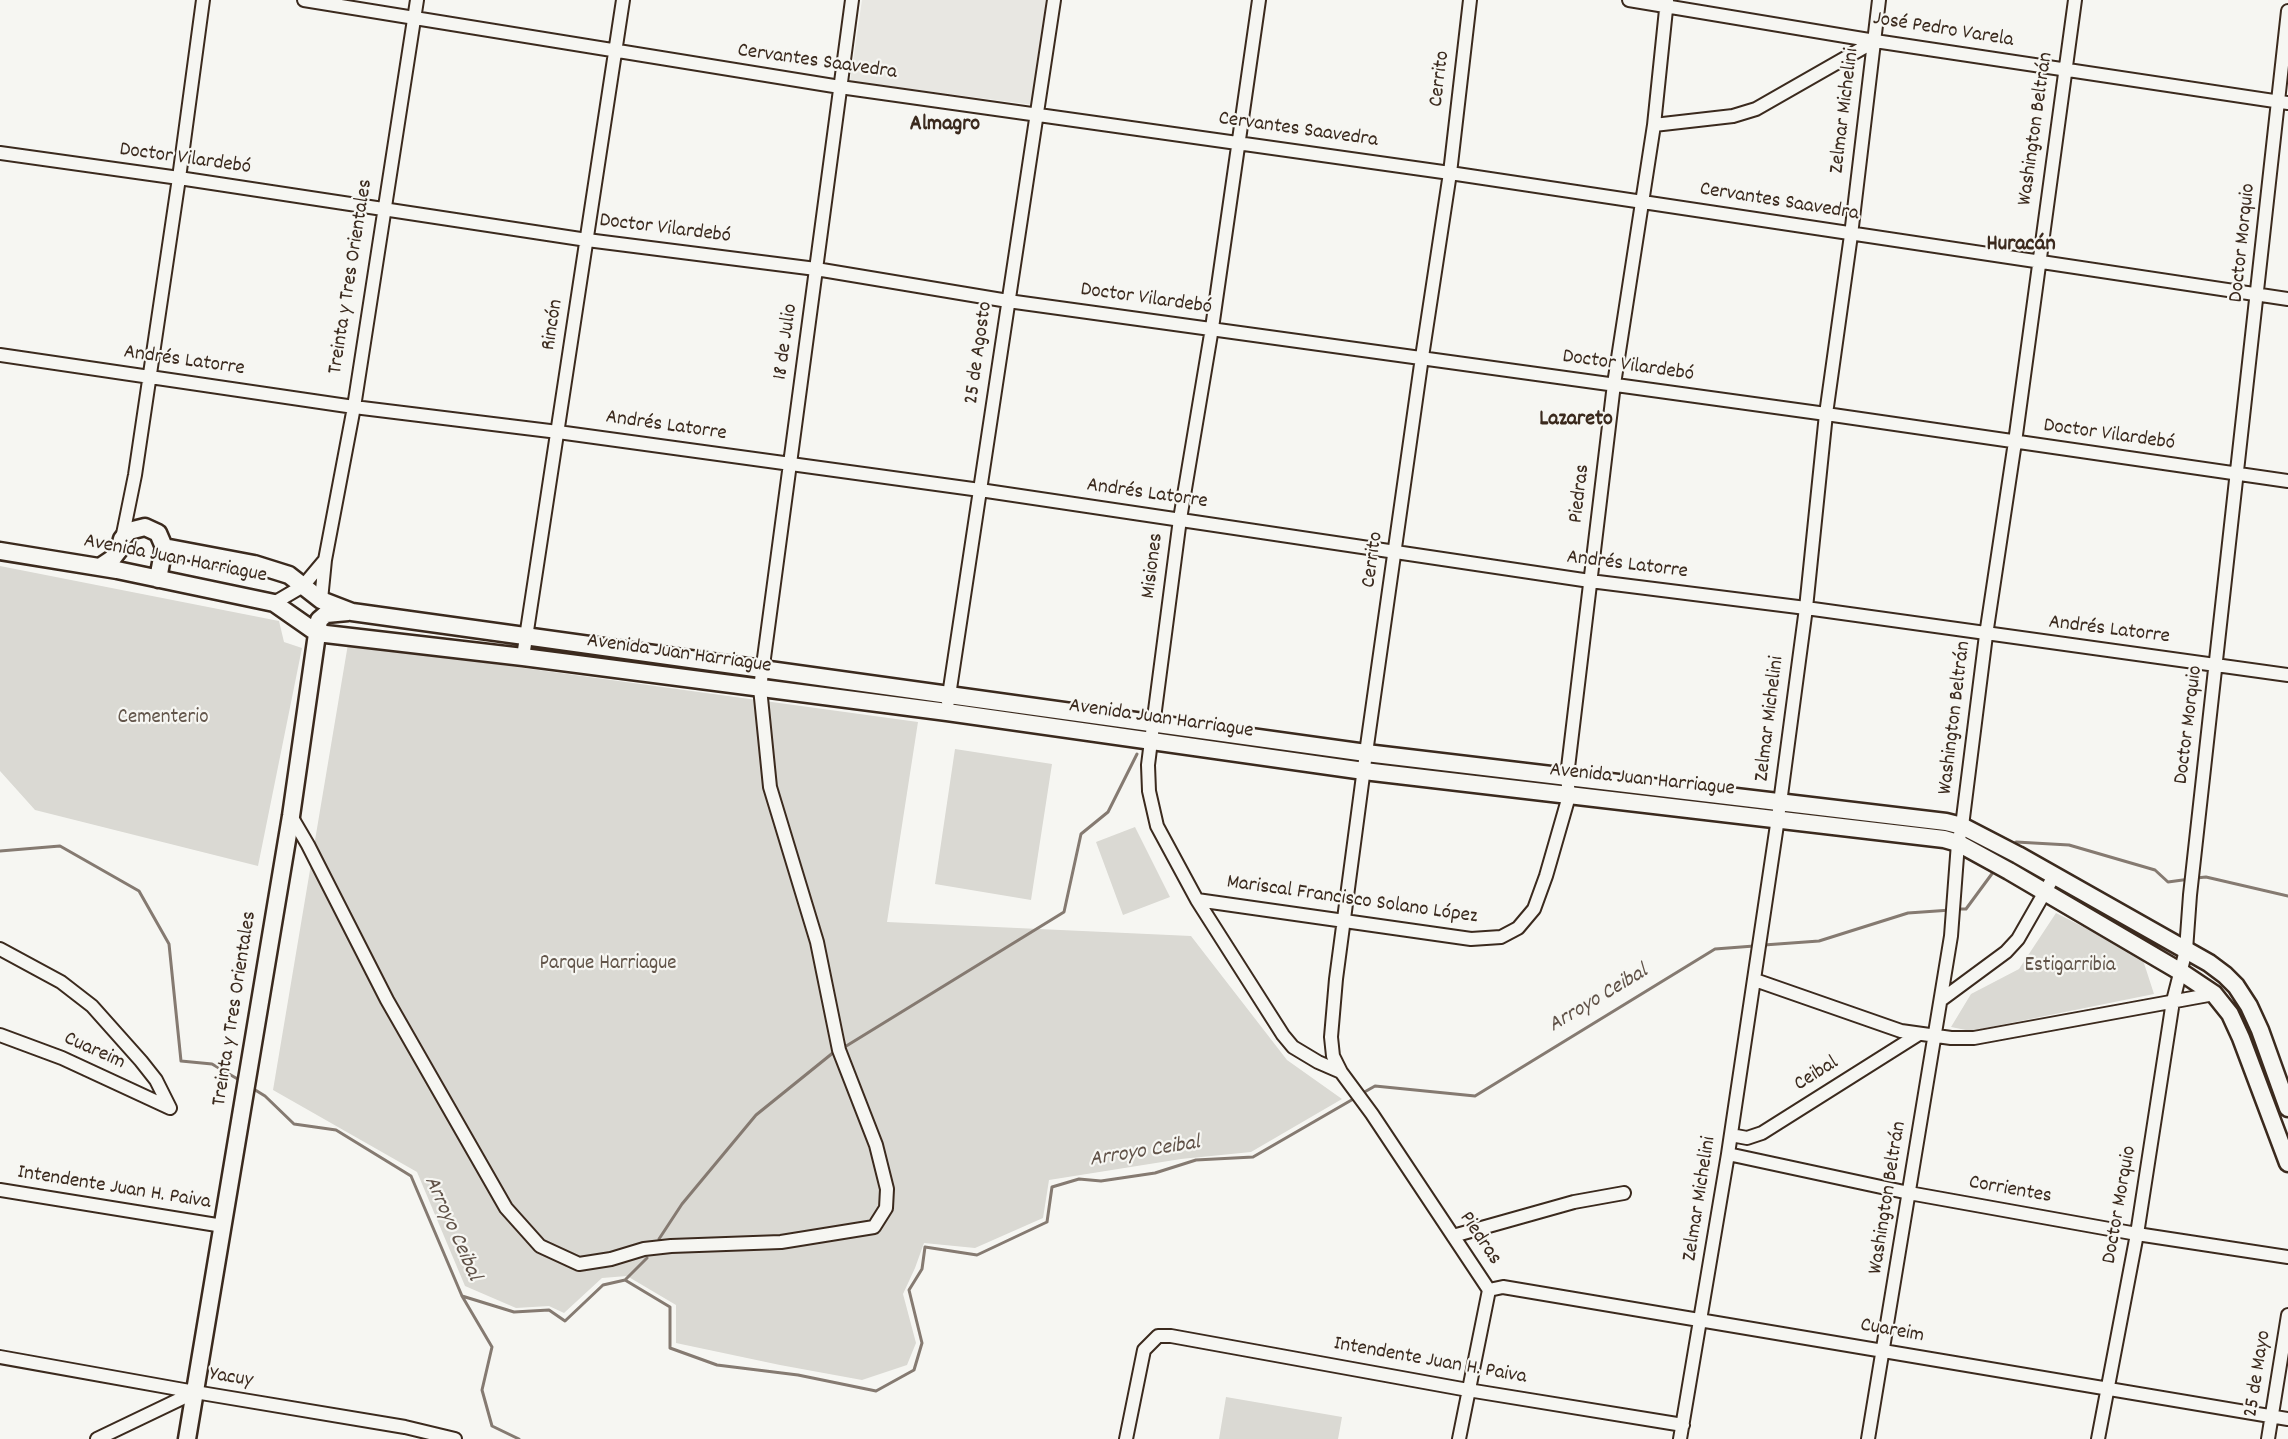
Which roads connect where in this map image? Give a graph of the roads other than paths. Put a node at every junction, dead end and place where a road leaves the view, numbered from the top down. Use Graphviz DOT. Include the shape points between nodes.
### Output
graph roads {
  1 [pos="203,0"];
  2 [pos="304,0"];
  3 [pos="417,0"];
  4 [pos="623,0"];
  5 [pos="852,0"];
  6 [pos="1054,0"];
  7 [pos="1259,0"];
  8 [pos="1470,0"];
  9 [pos="1629,0"];
  10 [pos="1879,0"];
  11 [pos="2075,0"];
  12 [pos="1667,3"];
  13 [pos="2288,11"];
  14 [pos="414,19"];
  15 [pos="1875,41"];
  16 [pos="616,52"];
  17 [pos="2065,69"];
  18 [pos="840,87"];
  19 [pos="2283,103"];
  20 [pos="1037,114"];
  21 [pos="1654,125"];
  22 [pos="1238,142"];
  23 [pos="0,153"];
  24 [pos="1450,173"];
  25 [pos="180,178"];
  26 [pos="1642,201"];
  27 [pos="386,211"];
  28 [pos="1851,235"];
  29 [pos="587,240"];
  30 [pos="2039,262"];
  31 [pos="816,269"];
  32 [pos="2258,295"];
  33 [pos="2288,299"];
  34 [pos="1008,300"];
  35 [pos="1212,328"];
  36 [pos="0,355"];
  37 [pos="1422,357"];
  38 [pos="150,376"];
  39 [pos="1614,384"];
  40 [pos="354,407"];
  41 [pos="1826,414"];
  42 [pos="558,432"];
  43 [pos="2015,442"];
  44 [pos="790,464"];
  45 [pos="2238,474"];
  46 [pos="2288,481"];
  47 [pos="980,490"];
  48 [pos="1180,519"];
  49 [pos="121,545"];
  50 [pos="164,547"];
  51 [pos="0,551"];
  52 [pos="1395,552"];
  53 [pos="324,560"];
  54 [pos="99,567"];
  55 [pos="123,571"];
  56 [pos="158,579"];
  57 [pos="1590,581"];
  58 [pos="303,586"];
  59 [pos="321,600"];
  60 [pos="274,603"];
  61 [pos="1806,608"];
  62 [pos="352,612"];
  63 [pos="324,634"];
  64 [pos="1986,635"];
  65 [pos="526,637"];
  66 [pos="524,657"];
  67 [pos="2217,665"];
  68 [pos="763,668"];
  69 [pos="2288,675"];
  70 [pos="760,688"];
  71 [pos="950,695"];
  72 [pos="947,712"];
  73 [pos="1154,722"];
  74 [pos="1151,741"];
  75 [pos="1366,753"];
  76 [pos="1364,771"];
  77 [pos="1568,776"];
  78 [pos="1569,796"];
  79 [pos="1780,801"];
  80 [pos="291,816"];
  81 [pos="1778,818"];
  82 [pos="1962,826"];
  83 [pos="1958,843"];
  84 [pos="1986,849"];
  85 [pos="2054,876"];
  86 [pos="2044,892"];
  87 [pos="1197,900"];
  88 [pos="1343,921"];
  89 [pos="1501,937"];
  90 [pos="0,949"];
  91 [pos="2186,950"];
  92 [pos="2181,972"];
  93 [pos="1755,980"];
  94 [pos="2214,994"];
  95 [pos="1941,1000"];
  96 [pos="2173,1001"];
  97 [pos="1920,1034"];
  98 [pos="1935,1036"];
  99 [pos="0,1037"];
  100 [pos="1341,1072"];
  101 [pos="2288,1108"];
  102 [pos="1372,1114"];
  103 [pos="1731,1135"];
  104 [pos="1728,1154"];
  105 [pos="2288,1163"];
  106 [pos="0,1190"];
  107 [pos="1624,1193"];
  108 [pos="1910,1193"];
  109 [pos="223,1226"];
  110 [pos="2137,1234"];
  111 [pos="1453,1236"];
  112 [pos="2288,1257"];
  113 [pos="1489,1290"];
  114 [pos="2288,1315"];
  115 [pos="1701,1321"];
  116 [pos="1883,1350"];
  117 [pos="0,1357"];
  118 [pos="1468,1390"];
  119 [pos="2106,1390"];
  120 [pos="195,1392"];
  121 [pos="2272,1416"];
  122 [pos="2288,1419"];
  123 [pos="1683,1425"];
  124 [pos="404,1433"];
  125 [pos="98,1439"];
  126 [pos="187,1439"];
  127 [pos="454,1439"];
  128 [pos="1126,1439"];
  129 [pos="1460,1439"];
  130 [pos="1680,1439"];
  131 [pos="1868,1439"];
  132 [pos="2097,1439"];
  133 [pos="2268,1439"];
  1 -- 25 [label="street"];
  2 -- 14 [label="street, Cervantes Saavedra"];
  3 -- 14 [label="street, Treinta y Tres Orientales"];
  4 -- 16 [label="street, Rincón"];
  5 -- 18 [label="street, 18 de Julio"];
  6 -- 20 [label="street, 25 de Agosto"];
  7 -- 22 [label="street, Misiones"];
  8 -- 24 [label="street, Cerrito"];
  9 -- 12 [label="street, José Pedro Varela"];
  10 -- 15 [label="street, Zelmar Michelini"];
  11 -- 17 [label="street, Washington Beltrán"];
  12 -- 15 [label="street, José Pedro Varela"];
  12 -- 21 [label="street, Piedras"];
  13 -- 19 [label="street, Doctor Morquio"];
  14 -- 16 [label="street, Cervantes Saavedra"];
  14 -- 27 [label="street, Treinta y Tres Orientales"];
  15 -- 17 [label="street, José Pedro Varela"];
  15 -- 21 [label="street" via="1756,109 1724,118"];
  15 -- 28 [label="street, Zelmar Michelini"];
  16 -- 18 [label="street, Cervantes Saavedra"];
  16 -- 29 [label="street, Rincón"];
  17 -- 19 [label="street, José Pedro Varela"];
  17 -- 30 [label="street, Washington Beltrán"];
  18 -- 20 [label="street, Cervantes Saavedra"];
  18 -- 31 [label="street, 18 de Julio"];
  19 -- 32 [label="street, Doctor Morquio"];
  20 -- 22 [label="street, Cervantes Saavedra"];
  20 -- 34 [label="street, 25 de Agosto"];
  21 -- 26 [label="street, Piedras"];
  22 -- 24 [label="street, Cervantes Saavedra"];
  22 -- 35 [label="street, Misiones"];
  23 -- 25 [label="street, Doctor Vilardebó"];
  24 -- 26 [label="street, Cervantes Saavedra"];
  24 -- 37 [label="street, Cerrito"];
  25 -- 27 [label="street, Doctor Vilardebó"];
  25 -- 38 [label="street"];
  26 -- 28 [label="street, Cervantes Saavedra"];
  26 -- 39 [label="street, Piedras"];
  27 -- 29 [label="street, Doctor Vilardebó"];
  27 -- 40 [label="street, Treinta y Tres Orientales"];
  28 -- 30 [label="street, Cervantes Saavedra"];
  28 -- 41 [label="street, Zelmar Michelini"];
  29 -- 31 [label="street, Doctor Vilardebó"];
  29 -- 42 [label="street, Rincón"];
  30 -- 32 [label="street, Cervantes Saavedra"];
  30 -- 43 [label="street, Washington Beltrán"];
  31 -- 34 [label="street, Doctor Vilardebó"];
  31 -- 44 [label="street, 18 de Julio"];
  32 -- 33 [label="street, Cervantes Saavedra"];
  32 -- 45 [label="street, Doctor Morquio"];
  34 -- 35 [label="street, Doctor Vilardebó"];
  34 -- 47 [label="street, 25 de Agosto"];
  35 -- 37 [label="street, Doctor Vilardebó"];
  35 -- 48 [label="street, Misiones"];
  36 -- 38 [label="street, Andrés Latorre"];
  37 -- 39 [label="street, Doctor Vilardebó"];
  37 -- 52 [label="street, Cerrito"];
  38 -- 40 [label="street, Andrés Latorre"];
  38 -- 49 [label="street"];
  39 -- 41 [label="street, Doctor Vilardebó"];
  39 -- 57 [label="street, Piedras"];
  40 -- 42 [label="street, Andrés Latorre"];
  40 -- 53 [label="street, Treinta y Tres Orientales"];
  41 -- 43 [label="street, Doctor Vilardebó"];
  41 -- 61 [label="street, Zelmar Michelini"];
  42 -- 44 [label="street, Andrés Latorre"];
  42 -- 65 [label="street, Rincón"];
  43 -- 45 [label="street, Doctor Vilardebó"];
  43 -- 64 [label="street, Washington Beltrán"];
  44 -- 47 [label="street, Andrés Latorre"];
  44 -- 68 [label="street, 18 de Julio"];
  45 -- 46 [label="street, Doctor Vilardebó"];
  45 -- 67 [label="street, Doctor Morquio"];
  47 -- 48 [label="street, Andrés Latorre"];
  47 -- 71 [label="street, 25 de Agosto"];
  48 -- 52 [label="street, Andrés Latorre"];
  48 -- 73 [label="street, Misiones"];
  49 -- 50 [label="street" via="129,531 145,527 158,533"];
  49 -- 54 [label="street"];
  49 -- 55 [label="street"];
  50 -- 56 [label="street"];
  50 -- 58 [label="street, Avenida Juan Harriague" via="254,564 289,575"];
  51 -- 54 [label="street, Avenida Juan Harriague"];
  52 -- 57 [label="street, Andrés Latorre"];
  52 -- 75 [label="street, Cerrito"];
  53 -- 58 [label="street, Treinta y Tres Orientales"];
  53 -- 59 [label="street, Treinta y Tres Orientales"];
  54 -- 55 [label="street, Avenida Juan Harriague"];
  55 -- 56 [label="street, Avenida Juan Harriague"];
  56 -- 60 [label="street, Avenida Juan Harriague"];
  57 -- 61 [label="street, Andrés Latorre"];
  57 -- 77 [label="street, Piedras"];
  58 -- 59 [label="street, Avenida Juan Harriague"];
  58 -- 60 [label="street, Treinta y Tres Orientales"];
  59 -- 62 [label="street, Avenida Juan Harriague"];
  60 -- 63 [label="street, Avenida Juan Harriague"];
  61 -- 64 [label="street, Andrés Latorre"];
  61 -- 79 [label="street, Zelmar Michelini"];
  62 -- 63 [label="street" via="321,616"];
  62 -- 65 [label="street, Avenida Juan Harriague"];
  63 -- 66 [label="street, Avenida Juan Harriague"];
  63 -- 80 [label="street, Treinta y Tres Orientales"];
  64 -- 67 [label="street, Andrés Latorre"];
  64 -- 82 [label="street, Washington Beltrán"];
  65 -- 66 [label="street, Rincón"];
  65 -- 68 [label="street, Avenida Juan Harriague"];
  66 -- 70 [label="street, Avenida Juan Harriague"];
  67 -- 69 [label="street, Andrés Latorre"];
  67 -- 91 [label="street, Doctor Morquio"];
  68 -- 70 [label="street, 18 de Julio"];
  68 -- 71 [label="street, Avenida Juan Harriague"];
  70 -- 72 [label="street, Avenida Juan Harriague"];
  70 -- 80 [label="street, 18 de Julio" via="770,787 817,942 839,1050 876,1145 887,1190 886,1208 874,1227 781,1242 653,1248 579,1264 540,1246 506,1208 387,1000"];
  71 -- 72 [label="street, 25 de Agosto"];
  71 -- 73 [label="street, Avenida Juan Harriague"];
  72 -- 74 [label="street, Avenida Juan Harriague"];
  73 -- 74 [label="street, Misiones"];
  73 -- 75 [label="street, Avenida Juan Harriague"];
  74 -- 76 [label="street, Avenida Juan Harriague"];
  74 -- 87 [label="street, Misiones" via="1149,791 1157,826"];
  75 -- 76 [label="street, Cerrito"];
  75 -- 77 [label="street, Avenida Juan Harriague"];
  76 -- 78 [label="street, Avenida Juan Harriague"];
  76 -- 88 [label="street, Cerrito"];
  77 -- 78 [label="street, Piedras"];
  77 -- 79 [label="street, Avenida Juan Harriague"];
  78 -- 81 [label="street, Avenida Juan Harriague"];
  78 -- 89 [label="street, Piedras" via="1534,909 1518,928"];
  79 -- 81 [label="street, Zelmar Michelini"];
  79 -- 82 [label="street, Avenida Juan Harriague"];
  80 -- 109 [label="street, Treinta y Tres Orientales"];
  81 -- 83 [label="street, Avenida Juan Harriague" via="1944,838"];
  81 -- 93 [label="street, Zelmar Michelini"];
  82 -- 83 [label="street, Washington Beltrán"];
  82 -- 84 [label="street, Avenida Juan Harriague"];
  83 -- 84 [label="street, Avenida Juan Harriague"];
  83 -- 95 [label="street, Washington Beltrán" via="1951,936"];
  84 -- 85 [label="street" via="2018,855"];
  84 -- 86 [label="street" via="2009,871"];
  85 -- 86 [label="street"];
  85 -- 91 [label="street"];
  86 -- 92 [label="street"];
  86 -- 95 [label="street" via="2018,939 2006,952"];
  87 -- 88 [label="street, Mariscal Francisco Solano López"];
  87 -- 100 [label="street, Misiones" via="1293,1047"];
  88 -- 89 [label="street, Mariscal Francisco Solano López" via="1471,939"];
  88 -- 100 [label="street, Cerrito" via="1331,1037 1333,1056"];
  90 -- 99 [label="street, Cuareim" via="61,982 92,1006 141,1060 170,1108 62,1058"];
  91 -- 92 [label="street, Doctor Morquio"];
  91 -- 101 [label="street" via="2225,975 2249,1006"];
  92 -- 94 [label="street"];
  92 -- 96 [label="street, Doctor Morquio"];
  93 -- 97 [label="street" via="1874,1023"];
  93 -- 103 [label="street, Zelmar Michelini"];
  94 -- 96 [label="street"];
  94 -- 105 [label="street" via="2230,1014 2241,1038"];
  95 -- 98 [label="street, Washington Beltrán"];
  96 -- 98 [label="street" via="1974,1038"];
  96 -- 110 [label="street, Doctor Morquio"];
  97 -- 98 [label="street"];
  97 -- 103 [label="street, Ceibal" via="1762,1133 1747,1138"];
  98 -- 108 [label="street, Washington Beltrán"];
  100 -- 102 [label="street, Cerrito"];
  102 -- 111 [label="street, Piedras"];
  103 -- 104 [label="street, Zelmar Michelini"];
  104 -- 108 [label="street, Corrientes"];
  104 -- 115 [label="street, Zelmar Michelini"];
  106 -- 109 [label="street, Intendente Juan H. Paiva"];
  107 -- 111 [label="street" via="1574,1202"];
  108 -- 110 [label="street, Corrientes"];
  108 -- 116 [label="street, Washington Beltrán"];
  109 -- 120 [label="street, Treinta y Tres Orientales"];
  110 -- 112 [label="street, Corrientes"];
  110 -- 119 [label="street, Doctor Morquio"];
  111 -- 113 [label="street, Piedras"];
  113 -- 115 [label="street, Cuareim" via="1503,1287"];
  113 -- 118 [label="street, Piedras"];
  114 -- 121 [label="street, 25 de Mayo"];
  115 -- 116 [label="street, Cuareim"];
  115 -- 123 [label="street, Zelmar Michelini"];
  116 -- 119 [label="street, Cuareim"];
  116 -- 131 [label="street, Washington Beltrán"];
  117 -- 120 [label="street, Yacuy"];
  118 -- 123 [label="street, Intendente Juan H. Paiva"];
  118 -- 128 [label="street, Intendente Juan H. Paiva" via="1158,1336 1144,1350"];
  118 -- 129 [label="street, Piedras"];
  119 -- 121 [label="street, Cuareim"];
  119 -- 132 [label="street, Doctor Morquio"];
  120 -- 124 [label="street, Yacuy"];
  120 -- 125 [label="street"];
  120 -- 126 [label="street, Treinta y Tres Orientales"];
  121 -- 122 [label="street, Cuareim"];
  121 -- 133 [label="street, 25 de Mayo"];
  123 -- 130 [label="street, Zelmar Michelini"];
  124 -- 127 [label="street, Yacuy"];
}
